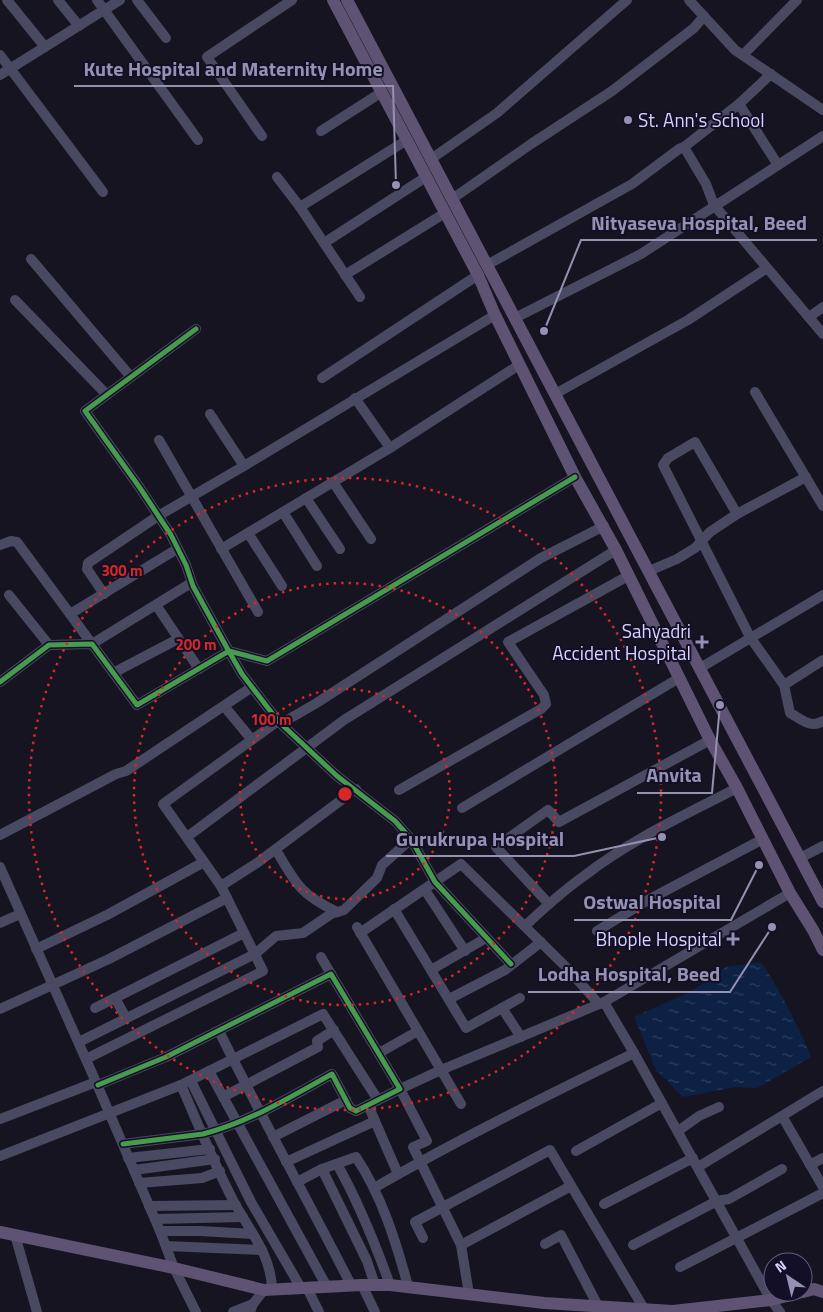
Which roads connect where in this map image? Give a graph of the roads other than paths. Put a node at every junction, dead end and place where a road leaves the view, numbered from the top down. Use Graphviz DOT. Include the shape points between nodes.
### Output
graph roads {
  1 [pos="7,0"];
  2 [pos="58,0"];
  3 [pos="96,0"];
  4 [pos="120,0"];
  5 [pos="137,0"];
  6 [pos="292,0"];
  7 [pos="333,0"];
  8 [pos="347,0"];
  9 [pos="627,0"];
  10 [pos="797,0"];
  11 [pos="692,1"];
  12 [pos="104,10"];
  13 [pos="704,16"];
  14 [pos="79,26"];
  15 [pos="166,38"];
  16 [pos="44,47"];
  17 [pos="0,55"];
  18 [pos="743,55"];
  19 [pos="11,69"];
  20 [pos="771,74"];
  21 [pos="0,75"];
  22 [pos="382,92"];
  23 [pos="739,104"];
  24 [pos="823,110"];
  25 [pos="321,131"];
  26 [pos="262,136"];
  27 [pos="823,136"];
  28 [pos="198,140"];
  29 [pos="407,140"];
  30 [pos="684,147"];
  31 [pos="431,159"];
  32 [pos="778,165"];
  33 [pos="277,177"];
  34 [pos="426,177"];
  35 [pos="103,192"];
  36 [pos="452,199"];
  37 [pos="714,205"];
  38 [pos="300,207"];
  39 [pos="445,213"];
  40 [pos="324,244"];
  41 [pos="31,259"];
  42 [pos="487,265"];
  43 [pos="767,268"];
  44 [pos="345,275"];
  45 [pos="478,276"];
  46 [pos="360,297"];
  47 [pos="15,300"];
  48 [pos="823,307"];
  49 [pos="495,315"];
  50 [pos="809,317"];
  51 [pos="515,318"];
  52 [pos="196,329"];
  53 [pos="823,334"];
  54 [pos="519,365"];
  55 [pos="131,377"];
  56 [pos="322,378"];
  57 [pos="755,392"];
  58 [pos="555,394"];
  59 [pos="107,395"];
  60 [pos="355,398"];
  61 [pos="210,414"];
  62 [pos="159,440"];
  63 [pos="390,448"];
  64 [pos="244,466"];
  65 [pos="575,477"];
  66 [pos="806,478"];
  67 [pos="333,482"];
  68 [pos="192,497"];
  69 [pos="306,498"];
  70 [pos="823,506"];
  71 [pos="283,512"];
  72 [pos="737,514"];
  73 [pos="158,516"];
  74 [pos="604,526"];
  75 [pos="248,533"];
  76 [pos="371,539"];
  77 [pos="702,542"];
  78 [pos="0,545"];
  79 [pos="178,548"];
  80 [pos="221,549"];
  81 [pos="340,549"];
  82 [pos="616,550"];
  83 [pos="317,566"];
  84 [pos="648,571"];
  85 [pos="628,576"];
  86 [pos="192,583"];
  87 [pos="282,586"];
  88 [pos="104,594"];
  89 [pos="9,595"];
  90 [pos="823,596"];
  91 [pos="156,605"];
  92 [pos="258,612"];
  93 [pos="70,614"];
  94 [pos="178,638"];
  95 [pos="751,638"];
  96 [pos="92,644"];
  97 [pos="49,645"];
  98 [pos="229,651"];
  99 [pos="823,660"];
  100 [pos="700,668"];
  101 [pos="198,669"];
  102 [pos="113,673"];
  103 [pos="679,678"];
  104 [pos="0,682"];
  105 [pos="784,685"];
  106 [pos="252,687"];
  107 [pos="224,706"];
  108 [pos="823,721"];
  109 [pos="280,722"];
  110 [pos="252,740"];
  111 [pos="710,740"];
  112 [pos="307,748"];
  113 [pos="737,788"];
  114 [pos="356,789"];
  115 [pos="399,790"];
  116 [pos="462,808"];
  117 [pos="0,835"];
  118 [pos="187,837"];
  119 [pos="411,839"];
  120 [pos="763,839"];
  121 [pos="823,846"];
  122 [pos="276,850"];
  123 [pos="800,858"];
  124 [pos="204,862"];
  125 [pos="0,867"];
  126 [pos="435,882"];
  127 [pos="221,886"];
  128 [pos="424,890"];
  129 [pos="790,894"];
  130 [pos="227,898"];
  131 [pos="823,902"];
  132 [pos="549,904"];
  133 [pos="394,909"];
  134 [pos="337,912"];
  135 [pos="20,914"];
  136 [pos="0,923"];
  137 [pos="525,926"];
  138 [pos="597,930"];
  139 [pos="244,934"];
  140 [pos="486,938"];
  141 [pos="541,942"];
  142 [pos="36,950"];
  143 [pos="823,950"];
  144 [pos="465,951"];
  145 [pos="255,954"];
  146 [pos="321,957"];
  147 [pos="511,964"];
  148 [pos="431,970"];
  149 [pos="331,974"];
  150 [pos="52,985"];
  151 [pos="115,998"];
  152 [pos="520,998"];
  153 [pos="449,1000"];
  154 [pos="601,1003"];
  155 [pos="95,1008"];
  156 [pos="502,1008"];
  157 [pos="0,1009"];
  158 [pos="126,1018"];
  159 [pos="334,1030"];
  160 [pos="219,1031"];
  161 [pos="418,1031"];
  162 [pos="521,1037"];
  163 [pos="79,1042"];
  164 [pos="378,1053"];
  165 [pos="634,1053"];
  166 [pos="86,1060"];
  167 [pos="233,1060"];
  168 [pos="441,1070"];
  169 [pos="210,1071"];
  170 [pos="97,1083"];
  171 [pos="186,1083"];
  172 [pos="246,1085"];
  173 [pos="400,1090"];
  174 [pos="823,1092"];
  175 [pos="223,1097"];
  176 [pos="346,1100"];
  177 [pos="378,1100"];
  178 [pos="662,1103"];
  179 [pos="461,1104"];
  180 [pos="368,1105"];
  181 [pos="719,1107"];
  182 [pos="109,1114"];
  183 [pos="261,1114"];
  184 [pos="782,1116"];
  185 [pos="0,1119"];
  186 [pos="375,1121"];
  187 [pos="237,1124"];
  188 [pos="216,1131"];
  189 [pos="678,1131"];
  190 [pos="203,1134"];
  191 [pos="273,1137"];
  192 [pos="123,1144"];
  193 [pos="210,1149"];
  194 [pos="576,1151"];
  195 [pos="0,1156"];
  196 [pos="128,1158"];
  197 [pos="823,1158"];
  198 [pos="215,1159"];
  199 [pos="286,1162"];
  200 [pos="421,1162"];
  201 [pos="695,1163"];
  202 [pos="337,1164"];
  203 [pos="810,1165"];
  204 [pos="782,1169"];
  205 [pos="134,1170"];
  206 [pos="322,1170"];
  207 [pos="220,1171"];
  208 [pos="398,1174"];
  209 [pos="297,1182"];
  210 [pos="139,1183"];
  211 [pos="571,1186"];
  212 [pos="823,1186"];
  213 [pos="374,1188"];
  214 [pos="823,1193"];
  215 [pos="717,1201"];
  216 [pos="604,1204"];
  217 [pos="236,1205"];
  218 [pos="149,1206"];
  219 [pos="443,1207"];
  220 [pos="243,1217"];
  221 [pos="155,1219"];
  222 [pos="0,1232"];
  223 [pos="160,1232"];
  224 [pos="253,1234"];
  225 [pos="15,1235"];
  226 [pos="737,1237"];
  227 [pos="423,1238"];
  228 [pos="545,1244"];
  229 [pos="461,1245"];
  230 [pos="633,1245"];
  231 [pos="166,1246"];
  232 [pos="262,1250"];
  233 [pos="680,1267"];
  234 [pos="174,1268"];
  235 [pos="356,1285"];
  236 [pos="375,1285"];
  237 [pos="390,1285"];
  238 [pos="763,1285"];
  239 [pos="408,1286"];
  240 [pos="327,1287"];
  241 [pos="304,1288"];
  242 [pos="268,1290"];
  243 [pos="469,1294"];
  244 [pos="763,1301"];
  245 [pos="539,1307"];
  246 [pos="251,1308"];
  247 [pos="561,1308"];
  248 [pos="602,1308"];
  249 [pos="645,1311"];
  250 [pos="673,1311"];
  251 [pos="37,1312"];
  252 [pos="196,1312"];
  253 [pos="233,1312"];
  254 [pos="319,1312"];
  255 [pos="375,1312"];
  1 -- 16 [label="street"];
  2 -- 14 [label="street"];
  3 -- 12 [label="street"];
  4 -- 12 [label="street"];
  5 -- 15 [label="street"];
  6 -- 26 [label="street" via="207,58"];
  7 -- 22 [label="main road"];
  8 -- 31 [label="main road"];
  9 -- 31 [label="street" via="497,113"];
  10 -- 18 [label="street"];
  11 -- 13 [label="street"];
  12 -- 14 [label="street"];
  12 -- 28 [label="street"];
  13 -- 18 [label="street"];
  13 -- 36 [label="street" via="694,28 612,91"];
  14 -- 16 [label="street"];
  16 -- 19 [label="street"];
  17 -- 19 [label="street"];
  18 -- 20 [label="street"];
  19 -- 21 [label="street"];
  19 -- 35 [label="street"];
  20 -- 23 [label="street"];
  20 -- 24 [label="street"];
  22 -- 25 [label="street"];
  22 -- 29 [label="main road"];
  23 -- 30 [label="street"];
  23 -- 32 [label="street"];
  27 -- 32 [label="street"];
  29 -- 34 [label="main road"];
  29 -- 38 [label="street"];
  30 -- 37 [label="street" via="706,184"];
  30 -- 42 [label="street" via="632,184"];
  31 -- 36 [label="main road"];
  32 -- 37 [label="street"];
  33 -- 38 [label="street"];
  34 -- 39 [label="main road"];
  34 -- 40 [label="street"];
  36 -- 42 [label="main road"];
  37 -- 43 [label="street"];
  37 -- 51 [label="street" via="642,254"];
  38 -- 40 [label="street"];
  39 -- 44 [label="street"];
  39 -- 45 [label="main road"];
  40 -- 44 [label="street"];
  41 -- 55 [label="street"];
  42 -- 51 [label="main road"];
  43 -- 50 [label="street"];
  43 -- 58 [label="street" via="688,320"];
  44 -- 46 [label="street"];
  45 -- 49 [label="main road"];
  45 -- 56 [label="street"];
  47 -- 59 [label="street"];
  48 -- 50 [label="street"];
  49 -- 54 [label="main road"];
  49 -- 60 [label="street"];
  50 -- 53 [label="street"];
  51 -- 58 [label="main road"];
  52 -- 55 [label="street"];
  54 -- 63 [label="street"];
  54 -- 65 [label="main road"];
  55 -- 59 [label="street"];
  57 -- 66 [label="street"];
  58 -- 84 [label="main road"];
  59 -- 73 [label="street" via="85,411"];
  60 -- 63 [label="street"];
  60 -- 64 [label="street"];
  61 -- 64 [label="street"];
  62 -- 68 [label="street"];
  63 -- 67 [label="street"];
  64 -- 68 [label="street"];
  65 -- 74 [label="main road"];
  65 -- 98 [label="street" via="267,661"];
  66 -- 70 [label="street"];
  66 -- 72 [label="street"];
  67 -- 69 [label="street"];
  67 -- 76 [label="street"];
  68 -- 73 [label="street"];
  68 -- 80 [label="street"];
  69 -- 71 [label="street"];
  69 -- 81 [label="street"];
  71 -- 75 [label="street"];
  71 -- 83 [label="street"];
  72 -- 77 [label="street" via="710,532"];
  72 -- 77 [label="street" via="695,442 668,458 663,465"];
  73 -- 79 [label="street"];
  73 -- 88 [label="street" via="88,563 87,569"];
  74 -- 82 [label="main road"];
  74 -- 109 [label="street" via="541,558 315,704"];
  75 -- 80 [label="street"];
  75 -- 87 [label="street"];
  77 -- 84 [label="street" via="677,559"];
  77 -- 95 [label="street"];
  78 -- 93 [label="street" via="17,542"];
  79 -- 86 [label="street"];
  79 -- 88 [label="street"];
  80 -- 92 [label="street"];
  82 -- 85 [label="main road"];
  82 -- 112 [label="street" via="383,694"];
  84 -- 100 [label="main road"];
  85 -- 103 [label="main road"];
  85 -- 115 [label="street" via="508,642 544,695 546,704 541,709"];
  86 -- 91 [label="street"];
  86 -- 98 [label="street"];
  88 -- 93 [label="street"];
  89 -- 97 [label="street"];
  90 -- 95 [label="street"];
  91 -- 94 [label="street"];
  91 -- 96 [label="street"];
  93 -- 96 [label="street"];
  94 -- 101 [label="street"];
  94 -- 102 [label="street"];
  95 -- 100 [label="street"];
  95 -- 105 [label="street"];
  96 -- 97 [label="street"];
  96 -- 102 [label="street"];
  97 -- 104 [label="street"];
  98 -- 101 [label="street"];
  98 -- 106 [label="street"];
  99 -- 105 [label="street"];
  100 -- 123 [label="main road"];
  101 -- 102 [label="street" via="137,705"];
  103 -- 111 [label="main road"];
  103 -- 116 [label="street"];
  105 -- 108 [label="street" via="790,713 812,725"];
  106 -- 107 [label="street"];
  106 -- 109 [label="street"];
  107 -- 110 [label="street"];
  107 -- 117 [label="street" via="126,771"];
  109 -- 110 [label="street"];
  109 -- 112 [label="street"];
  110 -- 118 [label="street" via="162,804"];
  111 -- 113 [label="main road"];
  111 -- 132 [label="street" via="559,822 548,810 496,848"];
  112 -- 114 [label="street"];
  112 -- 118 [label="street"];
  113 -- 120 [label="main road"];
  113 -- 132 [label="street" via="636,842 585,875"];
  114 -- 119 [label="street"];
  114 -- 122 [label="street"];
  118 -- 124 [label="street"];
  119 -- 126 [label="street"];
  119 -- 134 [label="street" via="382,865 377,878 344,910"];
  120 -- 129 [label="main road"];
  120 -- 138 [label="street"];
  121 -- 123 [label="street"];
  122 -- 127 [label="street"];
  122 -- 134 [label="street" via="303,892"];
  123 -- 131 [label="main road"];
  124 -- 127 [label="street"];
  124 -- 142 [label="street"];
  125 -- 135 [label="street"];
  126 -- 128 [label="street"];
  126 -- 137 [label="street" via="461,864"];
  126 -- 140 [label="street"];
  127 -- 130 [label="street"];
  128 -- 133 [label="street"];
  128 -- 144 [label="street"];
  129 -- 143 [label="main road"];
  129 -- 154 [label="street"];
  130 -- 139 [label="street"];
  130 -- 150 [label="street"];
  132 -- 137 [label="street"];
  133 -- 148 [label="street"];
  133 -- 161 [label="street" via="358,930"];
  134 -- 145 [label="street" via="302,933 276,936"];
  135 -- 136 [label="street"];
  135 -- 142 [label="street"];
  137 -- 141 [label="street"];
  139 -- 145 [label="street"];
  139 -- 151 [label="street"];
  140 -- 144 [label="street"];
  140 -- 147 [label="street"];
  141 -- 147 [label="street"];
  141 -- 154 [label="street"];
  142 -- 150 [label="street"];
  144 -- 148 [label="street"];
  145 -- 158 [label="street"];
  145 -- 166 [label="street" via="263,971"];
  146 -- 149 [label="street"];
  147 -- 153 [label="street"];
  148 -- 153 [label="street"];
  149 -- 160 [label="street"];
  149 -- 164 [label="street"];
  150 -- 157 [label="street"];
  150 -- 163 [label="street"];
  151 -- 155 [label="street"];
  151 -- 158 [label="street"];
  152 -- 156 [label="street"];
  153 -- 156 [label="street" via="466,1028"];
  154 -- 162 [label="street"];
  154 -- 165 [label="street"];
  156 -- 162 [label="street"];
  158 -- 163 [label="street"];
  159 -- 167 [label="street" via="324,1014"];
  159 -- 172 [label="street" via="317,1041 318,1047"];
  159 -- 177 [label="street"];
  160 -- 167 [label="street"];
  160 -- 170 [label="street" via="166,1057"];
  161 -- 164 [label="street"];
  161 -- 168 [label="street"];
  162 -- 168 [label="street"];
  163 -- 166 [label="street"];
  164 -- 173 [label="street"];
  165 -- 178 [label="street"];
  165 -- 200 [label="street"];
  166 -- 170 [label="street"];
  167 -- 169 [label="street"];
  167 -- 172 [label="street"];
  168 -- 173 [label="street"];
  168 -- 179 [label="street"];
  169 -- 171 [label="street"];
  169 -- 175 [label="street"];
  170 -- 182 [label="street"];
  170 -- 185 [label="street"];
  171 -- 182 [label="street"];
  171 -- 188 [label="street"];
  171 -- 190 [label="street"];
  172 -- 175 [label="street"];
  172 -- 183 [label="street"];
  173 -- 177 [label="street"];
  173 -- 200 [label="street" via="428,1141 413,1147"];
  174 -- 184 [label="street"];
  175 -- 187 [label="street"];
  176 -- 180 [label="street" via="356,1111"];
  176 -- 183 [label="street" via="332,1074"];
  176 -- 191 [label="street"];
  177 -- 180 [label="street"];
  178 -- 189 [label="street"];
  178 -- 194 [label="street"];
  180 -- 186 [label="street"];
  181 -- 189 [label="street"];
  182 -- 192 [label="street"];
  182 -- 195 [label="street"];
  183 -- 187 [label="street"];
  183 -- 191 [label="street"];
  184 -- 201 [label="street"];
  184 -- 203 [label="street"];
  186 -- 199 [label="street"];
  186 -- 208 [label="street"];
  187 -- 188 [label="street"];
  187 -- 240 [label="street"];
  188 -- 190 [label="street"];
  188 -- 241 [label="street" via="251,1202"];
  189 -- 201 [label="street"];
  190 -- 192 [label="street"];
  190 -- 193 [label="street"];
  191 -- 199 [label="street"];
  192 -- 196 [label="street"];
  193 -- 196 [label="street"];
  193 -- 198 [label="street"];
  196 -- 205 [label="street"];
  197 -- 203 [label="street"];
  198 -- 205 [label="street"];
  198 -- 207 [label="street"];
  199 -- 209 [label="street"];
  200 -- 208 [label="street"];
  200 -- 219 [label="street"];
  201 -- 215 [label="street"];
  201 -- 216 [label="street"];
  202 -- 206 [label="street"];
  202 -- 213 [label="street" via="356,1158"];
  202 -- 237 [label="street" via="372,1233"];
  203 -- 212 [label="street"];
  204 -- 215 [label="street" via="729,1199"];
  205 -- 210 [label="street"];
  206 -- 209 [label="street"];
  206 -- 236 [label="street" via="368,1261"];
  207 -- 210 [label="street" via="202,1178"];
  207 -- 217 [label="street"];
  208 -- 213 [label="street"];
  209 -- 235 [label="street"];
  210 -- 218 [label="street"];
  211 -- 219 [label="street" via="550,1150"];
  211 -- 229 [label="street"];
  211 -- 249 [label="street"];
  213 -- 239 [label="street" via="398,1247"];
  214 -- 226 [label="street"];
  215 -- 226 [label="street"];
  215 -- 230 [label="street"];
  217 -- 218 [label="street"];
  217 -- 220 [label="street"];
  218 -- 221 [label="street"];
  219 -- 227 [label="street" via="415,1222"];
  219 -- 229 [label="street"];
  220 -- 221 [label="street"];
  220 -- 224 [label="street"];
  221 -- 223 [label="street"];
  222 -- 225 [label="main road"];
  223 -- 224 [label="street"];
  223 -- 231 [label="street"];
  224 -- 232 [label="street"];
  225 -- 234 [label="main road"];
  225 -- 251 [label="street"];
  226 -- 233 [label="street"];
  226 -- 238 [label="street"];
  228 -- 248 [label="street" via="561,1236"];
  229 -- 243 [label="street"];
  231 -- 232 [label="street"];
  231 -- 234 [label="street"];
  232 -- 242 [label="street" via="272,1276"];
  234 -- 242 [label="main road"];
  234 -- 252 [label="street"];
  235 -- 236 [label="main road"];
  235 -- 240 [label="main road"];
  235 -- 255 [label="street"];
  236 -- 237 [label="main road"];
  237 -- 239 [label="main road"];
  239 -- 243 [label="main road"];
  240 -- 241 [label="main road"];
  241 -- 242 [label="main road"];
  241 -- 254 [label="street"];
  242 -- 246 [label="street"];
  243 -- 245 [label="main road"];
  244 -- 250 [label="main road"];
  245 -- 247 [label="main road"];
  246 -- 253 [label="street"];
  247 -- 248 [label="main road"];
  248 -- 249 [label="main road"];
  249 -- 250 [label="main road"];
}
